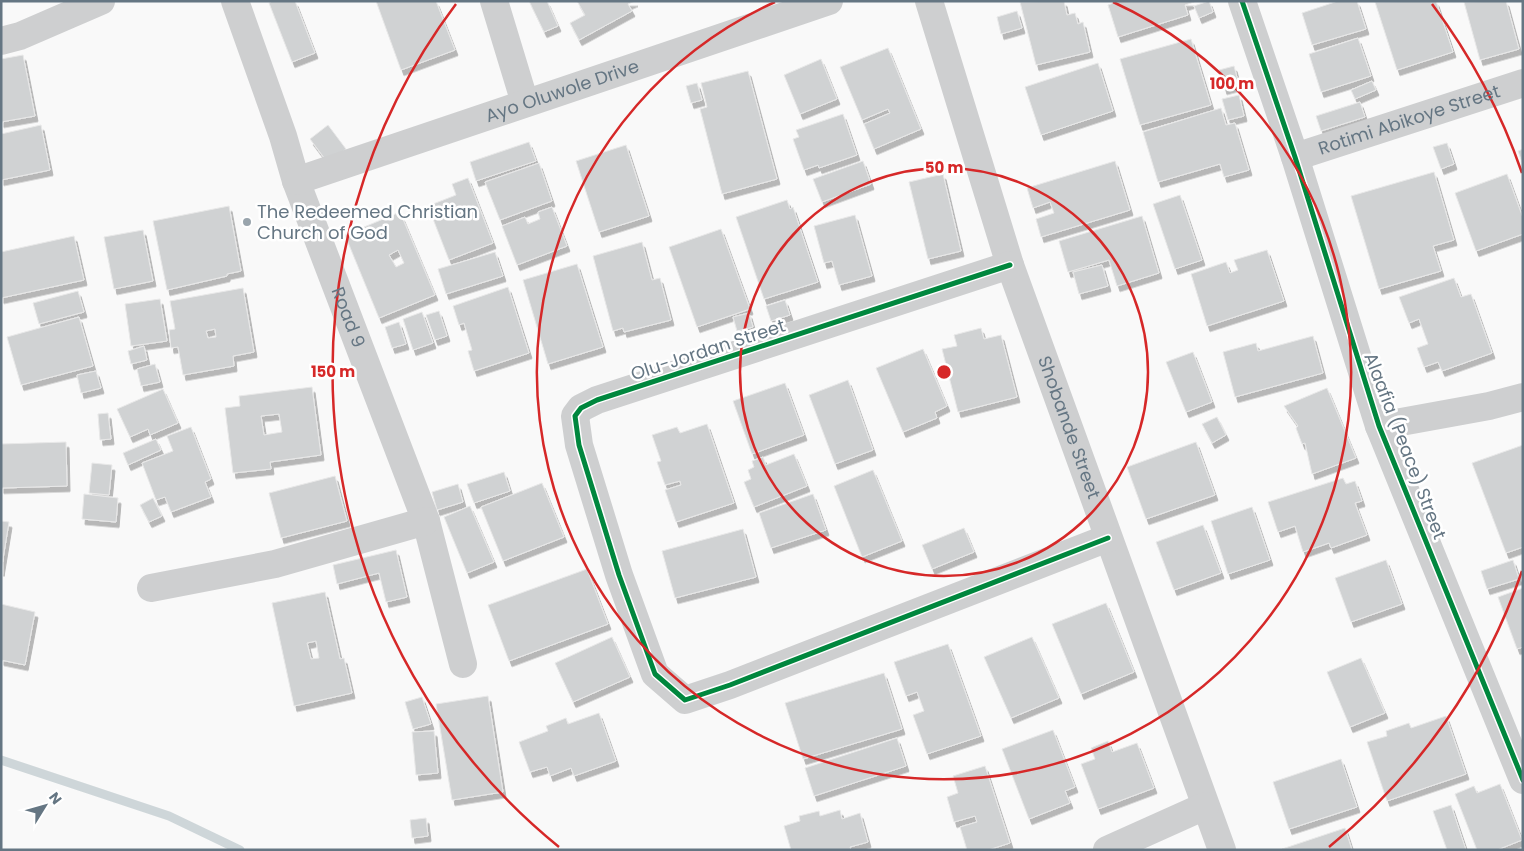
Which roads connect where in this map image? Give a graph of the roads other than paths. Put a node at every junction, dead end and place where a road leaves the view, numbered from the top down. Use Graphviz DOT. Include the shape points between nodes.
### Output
graph roads {
  1 [pos="101,1"];
  2 [pos="235,1"];
  3 [pos="494,1"];
  4 [pos="829,1"];
  5 [pos="929,1"];
  6 [pos="1242,1"];
  7 [pos="1,41"];
  8 [pos="1523,83"];
  9 [pos="525,103"];
  10 [pos="1294,157"];
  11 [pos="296,181"];
  12 [pos="1010,265"];
  13 [pos="1523,397"];
  14 [pos="1379,426"];
  15 [pos="426,521"];
  16 [pos="1108,538"];
  17 [pos="151,588"];
  18 [pos="463,664"];
  19 [pos="1523,780"];
  20 [pos="1205,806"];
  21 [pos="1107,850"];
  22 [pos="1222,850"];
  1 -- 7 [label="street"];
  2 -- 11 [label="street, Road 9"];
  3 -- 9 [label="street"];
  4 -- 9 [label="street, Ayo Oluwole Drive"];
  5 -- 12 [label="street, Shobande Street"];
  6 -- 10 [label="street, Alaafia (Peace) Street"];
  8 -- 10 [label="street, Rotimi Abikoye Street"];
  9 -- 11 [label="street, Ayo Oluwole Drive"];
  10 -- 14 [label="street, Alaafia (Peace) Street"];
  11 -- 15 [label="street, Road 9"];
  12 -- 16 [label="street, Shobande Street"];
  12 -- 16 [label="street, Olu-Jordan Street" via="597,400 581,408 575,416 579,445 619,575 655,674 685,700"];
  13 -- 14 [label="street"];
  14 -- 19 [label="street, Alaafia (Peace) Street"];
  15 -- 17 [label="street" via="275,564"];
  15 -- 18 [label="street, Road 9"];
  16 -- 20 [label="street, Shobande Street"];
  20 -- 21 [label="street"];
  20 -- 22 [label="street, Shobande Street"];
}
